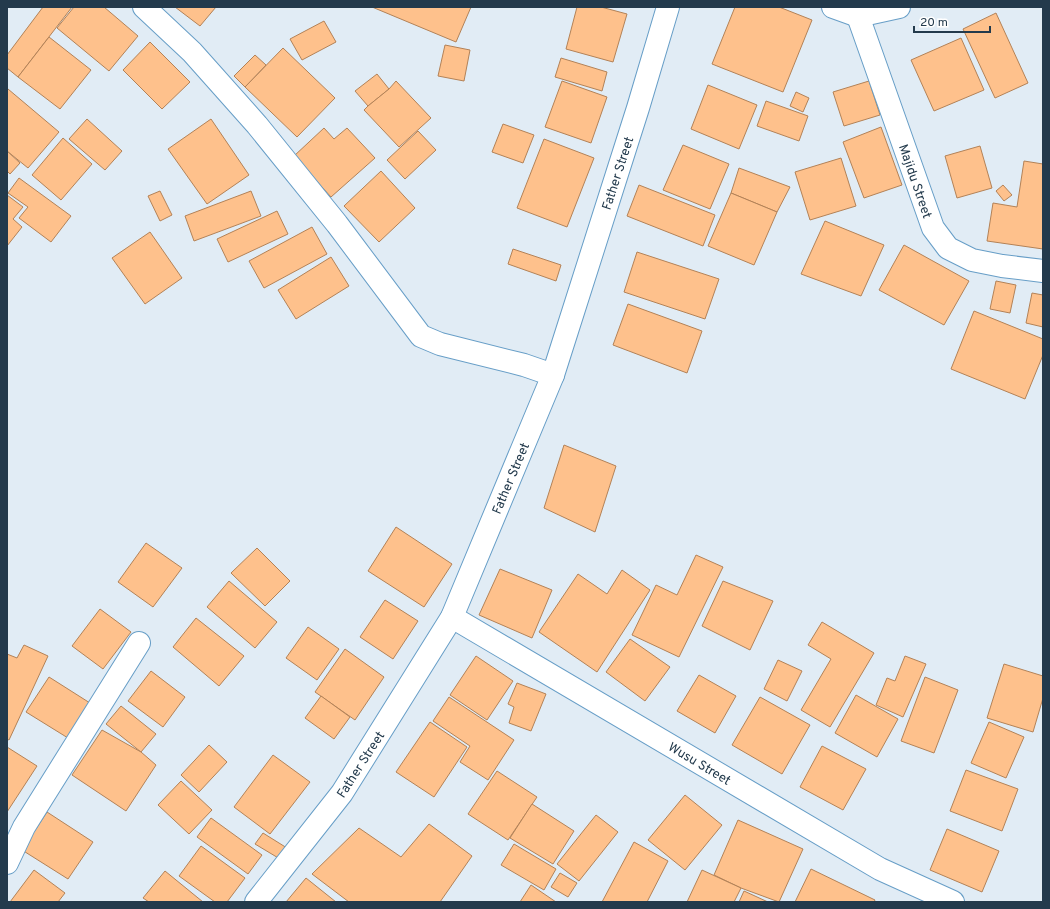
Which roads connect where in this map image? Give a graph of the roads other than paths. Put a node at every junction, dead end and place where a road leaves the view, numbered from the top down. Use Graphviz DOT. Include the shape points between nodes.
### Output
graph roads {
  1 [pos="144,7"];
  2 [pos="668,7"];
  3 [pos="833,7"];
  4 [pos="899,7"];
  5 [pos="858,16"];
  6 [pos="1043,271"];
  7 [pos="553,375"];
  8 [pos="452,617"];
  9 [pos="138,643"];
  10 [pos="7,863"];
  11 [pos="256,902"];
  12 [pos="953,902"];
  1 -- 7 [label="street" via="192,52 257,125 337,224 421,336 440,344"];
  2 -- 7 [label="street, Father Street"];
  3 -- 5 [label="street"];
  4 -- 5 [label="street"];
  5 -- 6 [label="street, Majidu Street" via="932,228 948,248 972,260"];
  7 -- 8 [label="street, Father Street"];
  8 -- 11 [label="street, Father Street" via="342,793"];
  8 -- 12 [label="street, Wusu Street" via="880,870"];
  9 -- 10 [label="street" via="24,828"];
}
